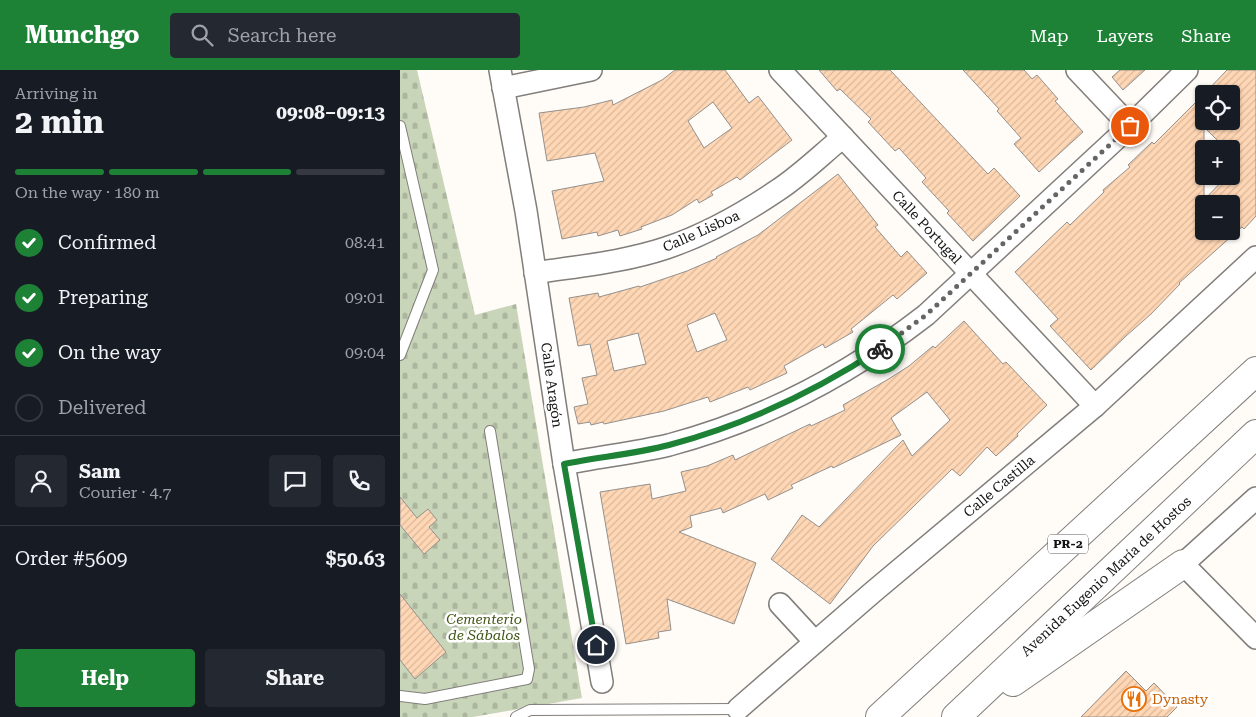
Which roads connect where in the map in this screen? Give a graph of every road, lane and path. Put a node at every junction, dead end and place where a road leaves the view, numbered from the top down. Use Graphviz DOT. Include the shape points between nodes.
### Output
graph roads {
  1 [pos="591,70"];
  2 [pos="780,70"];
  3 [pos="1077,70"];
  4 [pos="1187,70"];
  5 [pos="501,79"];
  6 [pos="400,126"];
  7 [pos="1130,126"];
  8 [pos="843,137"];
  9 [pos="1256,257"];
  10 [pos="536,273"];
  11 [pos="970,274"];
  12 [pos="400,356"];
  13 [pos="1256,371"];
  14 [pos="1095,406"];
  15 [pos="490,431"];
  16 [pos="1256,434"];
  17 [pos="564,464"];
  18 [pos="1256,498"];
  19 [pos="1183,564"];
  20 [pos="780,604"];
  21 [pos="1256,638"];
  22 [pos="815,642"];
  23 [pos="602,682"];
  24 [pos="400,696"];
  25 [pos="738,709"];
  26 [pos="516,717"];
  27 [pos="880,717"];
  28 [pos="956,717"];
  29 [pos="962,717"];
  1 -- 5 [label="street"];
  2 -- 8 [label="street, Calle Portugal"];
  3 -- 7 [label="street"];
  4 -- 7 [label="street"];
  5 -- 10 [label="street, Calle Aragón"];
  6 -- 12 [label="lane" via="433,270"];
  7 -- 11 [label="street"];
  8 -- 10 [label="street, Calle Lisboa" via="779,190 668,248 635,257"];
  8 -- 11 [label="street, Calle Portugal"];
  9 -- 14 [label="street, Calle Castilla"];
  10 -- 17 [label="street, Calle Aragón"];
  11 -- 14 [label="street, Calle Portugal"];
  11 -- 17 [label="street" via="926,315 890,342 847,370 773,408 668,445"];
  13 -- 27 [label="highway, PR-2"];
  14 -- 22 [label="street, Calle Castilla"];
  15 -- 24 [label="lane" via="529,669 527,679 425,699"];
  16 -- 28 [label="highway, Avenida Eugenio María de Hostos"];
  17 -- 23 [label="street, Calle Aragón"];
  18 -- 19 [label="street"];
  19 -- 21 [label="street"];
  19 -- 29 [label="highway"];
  20 -- 22 [label="street"];
  22 -- 25 [label="street, Calle Castilla"];
  25 -- 26 [label="lane" via="530,710"];
}
